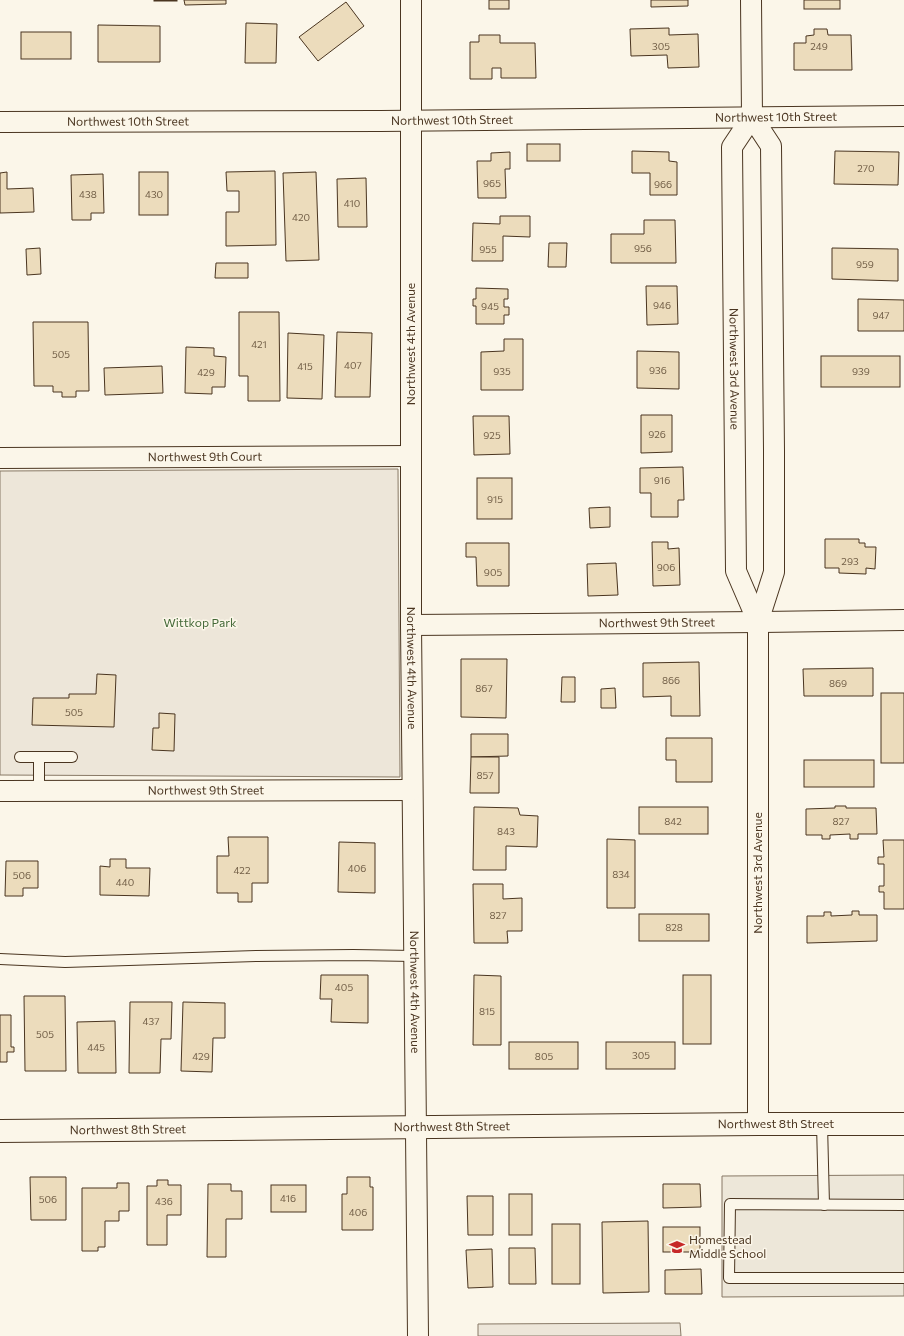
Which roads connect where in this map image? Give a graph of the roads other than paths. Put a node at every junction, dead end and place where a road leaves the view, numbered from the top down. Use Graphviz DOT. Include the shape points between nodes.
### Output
graph roads {
  1 [pos="411,0"];
  2 [pos="751,0"];
  3 [pos="904,116"];
  4 [pos="752,117"];
  5 [pos="411,120"];
  6 [pos="0,122"];
  7 [pos="411,456"];
  8 [pos="0,458"];
  9 [pos="904,620"];
  10 [pos="758,622"];
  11 [pos="411,625"];
  12 [pos="20,757"];
  13 [pos="39,757"];
  14 [pos="72,757"];
  15 [pos="0,790"];
  16 [pos="39,790"];
  17 [pos="412,790"];
  18 [pos="414,956"];
  19 [pos="0,959"];
  20 [pos="758,1124"];
  21 [pos="822,1124"];
  22 [pos="904,1124"];
  23 [pos="415,1128"];
  24 [pos="0,1131"];
  25 [pos="824,1205"];
  26 [pos="904,1205"];
  27 [pos="904,1278"];
  28 [pos="418,1336"];
  1 -- 5 [label="street, Northwest 4th Avenue"];
  2 -- 4 [label="street"];
  3 -- 4 [label="street, Northwest 10th Street"];
  4 -- 5 [label="street, Northwest 10th Street"];
  4 -- 10 [label="street, Northwest 3rd Avenue" via="771,146 774,572"];
  4 -- 10 [label="street, Northwest 3rd Avenue" via="732,147 733,389 736,571"];
  5 -- 6 [label="street, Northwest 10th Street"];
  5 -- 7 [label="street, Northwest 4th Avenue"];
  7 -- 8 [label="street, Northwest 9th Court"];
  7 -- 11 [label="street, Northwest 4th Avenue"];
  9 -- 10 [label="street, Northwest 9th Street"];
  10 -- 11 [label="street, Northwest 9th Street"];
  10 -- 20 [label="street, Northwest 3rd Avenue"];
  11 -- 17 [label="street, Northwest 4th Avenue"];
  12 -- 13 [label="lane"];
  13 -- 14 [label="lane"];
  13 -- 16 [label="lane"];
  15 -- 16 [label="street, Northwest 9th Street"];
  16 -- 17 [label="street, Northwest 9th Street"];
  17 -- 18 [label="street, Northwest 4th Avenue"];
  18 -- 19 [label="lane" via="278,956 65,962"];
  18 -- 23 [label="street, Northwest 4th Avenue"];
  20 -- 21 [label="street, Northwest 8th Street"];
  20 -- 23 [label="street, Northwest 8th Street"];
  21 -- 22 [label="street, Northwest 8th Street"];
  21 -- 25 [label="lane"];
  23 -- 24 [label="street, Northwest 8th Street"];
  23 -- 28 [label="street, Northwest 4th Avenue"];
  25 -- 26 [label="lane"];
  25 -- 27 [label="lane" via="730,1204 729,1278"];
}
